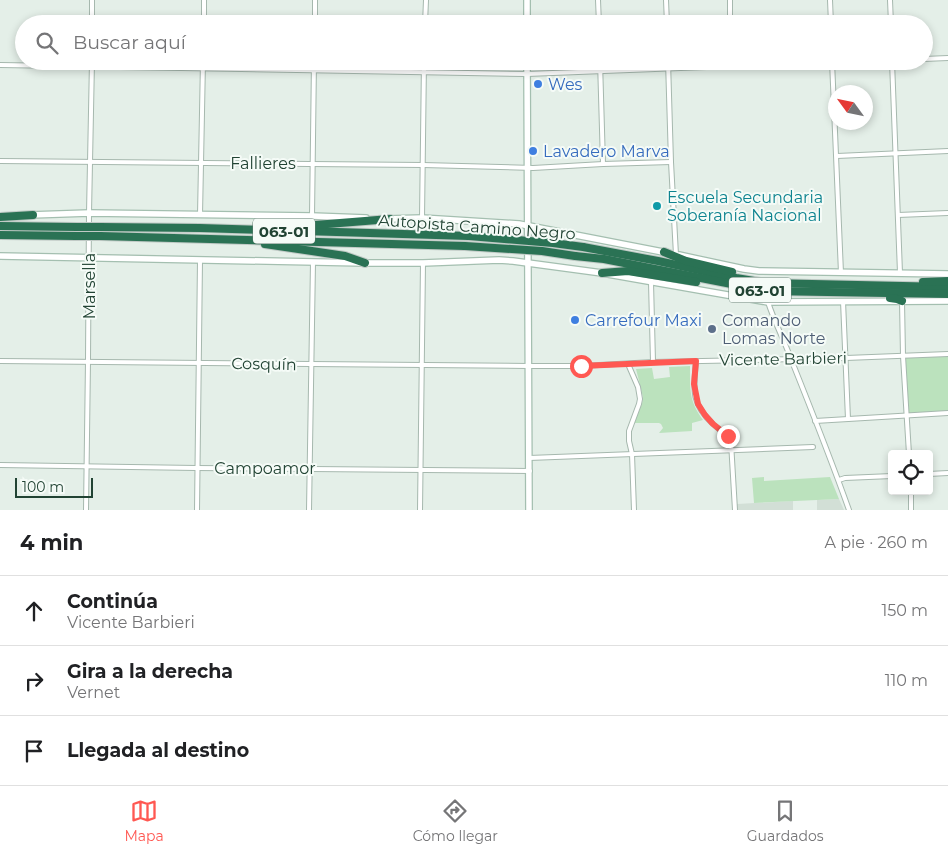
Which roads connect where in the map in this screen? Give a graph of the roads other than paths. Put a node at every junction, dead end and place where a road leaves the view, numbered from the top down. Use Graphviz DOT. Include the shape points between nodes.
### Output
graph roads {
  1 [pos="92,0"];
  2 [pos="204,0"];
  3 [pos="315,0"];
  4 [pos="426,0"];
  5 [pos="526,0"];
  6 [pos="598,0"];
  7 [pos="666,0"];
  8 [pos="730,0"];
  9 [pos="830,0"];
  10 [pos="890,0"];
  11 [pos="92,15"];
  12 [pos="204,15"];
  13 [pos="315,15"];
  14 [pos="425,15"];
  15 [pos="526,15"];
  16 [pos="599,15"];
  17 [pos="667,15"];
  18 [pos="730,15"];
  19 [pos="831,15"];
  20 [pos="890,15"];
  21 [pos="948,58"];
  22 [pos="933,59"];
  23 [pos="0,66"];
  24 [pos="15,66"];
  25 [pos="92,70"];
  26 [pos="203,70"];
  27 [pos="240,70"];
  28 [pos="527,70"];
  29 [pos="645,70"];
  30 [pos="668,70"];
  31 [pos="832,70"];
  32 [pos="892,70"];
  33 [pos="314,72"];
  34 [pos="600,72"];
  35 [pos="424,73"];
  36 [pos="527,74"];
  37 [pos="948,151"];
  38 [pos="896,153"];
  39 [pos="837,156"];
  40 [pos="0,161"];
  41 [pos="90,162"];
  42 [pos="671,162"];
  43 [pos="202,163"];
  44 [pos="312,163"];
  45 [pos="603,164"];
  46 [pos="423,165"];
  47 [pos="527,168"];
  48 [pos="0,213"];
  49 [pos="89,213"];
  50 [pos="948,213"];
  51 [pos="898,214"];
  52 [pos="33,215"];
  53 [pos="200,215"];
  54 [pos="312,216"];
  55 [pos="0,217"];
  56 [pos="422,218"];
  57 [pos="390,219"];
  58 [pos="527,225"];
  59 [pos="0,226"];
  60 [pos="200,228"];
  61 [pos="0,236"];
  62 [pos="234,240"];
  63 [pos="664,252"];
  64 [pos="676,255"];
  65 [pos="0,256"];
  66 [pos="89,258"];
  67 [pos="200,260"];
  68 [pos="313,262"];
  69 [pos="527,262"];
  70 [pos="365,263"];
  71 [pos="423,263"];
  72 [pos="602,273"];
  73 [pos="841,273"];
  74 [pos="900,273"];
  75 [pos="948,274"];
  76 [pos="948,280"];
  77 [pos="650,282"];
  78 [pos="767,283"];
  79 [pos="732,284"];
  80 [pos="899,286"];
  81 [pos="948,287"];
  82 [pos="948,294"];
  83 [pos="844,297"];
  84 [pos="902,301"];
  85 [pos="948,301"];
  86 [pos="768,302"];
  87 [pos="948,354"];
  88 [pos="903,356"];
  89 [pos="846,358"];
  90 [pos="791,359"];
  91 [pos="0,361"];
  92 [pos="88,361"];
  93 [pos="696,361"];
  94 [pos="653,362"];
  95 [pos="198,363"];
  96 [pos="628,364"];
  97 [pos="310,365"];
  98 [pos="423,366"];
  99 [pos="529,366"];
  100 [pos="948,413"];
  101 [pos="906,416"];
  102 [pos="848,418"];
  103 [pos="815,421"];
  104 [pos="814,447"];
  105 [pos="733,450"];
  106 [pos="909,450"];
  107 [pos="632,454"];
  108 [pos="529,458"];
  109 [pos="0,464"];
  110 [pos="87,466"];
  111 [pos="196,468"];
  112 [pos="310,469"];
  113 [pos="421,470"];
  114 [pos="530,471"];
  115 [pos="948,473"];
  116 [pos="933,474"];
  117 [pos="888,476"];
  118 [pos="838,480"];
  119 [pos="911,495"];
  120 [pos="86,510"];
  121 [pos="196,510"];
  122 [pos="309,510"];
  123 [pos="420,510"];
  124 [pos="530,510"];
  125 [pos="634,510"];
  126 [pos="735,510"];
  127 [pos="849,510"];
  128 [pos="911,510"];
  1 -- 11 [label="street"];
  2 -- 12 [label="street"];
  3 -- 13 [label="street"];
  4 -- 14 [label="street"];
  5 -- 15 [label="street"];
  6 -- 16 [label="street"];
  7 -- 17 [label="street"];
  8 -- 18 [label="street"];
  9 -- 19 [label="street"];
  10 -- 20 [label="street"];
  21 -- 22 [label="street"];
  23 -- 24 [label="street"];
  25 -- 41 [label="street, Marsella"];
  26 -- 43 [label="street"];
  27 -- 33 [label="street"];
  28 -- 36 [label="street"];
  29 -- 34 [label="street"];
  30 -- 42 [label="street"];
  31 -- 39 [label="street"];
  32 -- 38 [label="street"];
  33 -- 35 [label="street"];
  33 -- 44 [label="street"];
  34 -- 36 [label="street"];
  34 -- 45 [label="street"];
  35 -- 36 [label="street"];
  35 -- 46 [label="street"];
  36 -- 47 [label="street"];
  37 -- 38 [label="street"];
  38 -- 39 [label="street"];
  38 -- 51 [label="street"];
  39 -- 73 [label="street"];
  40 -- 41 [label="street, Fallieres"];
  41 -- 43 [label="street, Fallieres"];
  41 -- 49 [label="street, Marsella"];
  42 -- 45 [label="street, Fallieres"];
  42 -- 64 [label="street"];
  43 -- 44 [label="street, Fallieres"];
  43 -- 53 [label="street"];
  44 -- 46 [label="street, Fallieres"];
  44 -- 54 [label="street"];
  45 -- 47 [label="street, Fallieres"];
  46 -- 47 [label="street, Fallieres"];
  46 -- 56 [label="street"];
  47 -- 58 [label="street"];
  48 -- 52 [label="street"];
  49 -- 52 [label="street"];
  49 -- 53 [label="street"];
  49 -- 66 [label="street, Marsella"];
  50 -- 51 [label="street"];
  51 -- 74 [label="street"];
  52 -- 55 [label="highway"];
  53 -- 54 [label="street"];
  54 -- 57 [label="street"];
  56 -- 57 [label="street"];
  56 -- 58 [label="street"];
  57 -- 60 [label="highway" via="284,227"];
  58 -- 63 [label="street"];
  58 -- 69 [label="street"];
  59 -- 60 [label="highway, Autopista Camino Negro / 063-01, bridge"];
  60 -- 78 [label="highway, Autopista Camino Negro / 063-01, bridge" via="469,236 553,243"];
  61 -- 62 [label="highway, Autopista Camino Negro / 063-01, bridge"];
  62 -- 70 [label="highway" via="345,256"];
  62 -- 79 [label="highway, Autopista Camino Negro / 063-01, bridge" via="465,246 542,252"];
  63 -- 64 [label="street"];
  63 -- 78 [label="highway"];
  64 -- 73 [label="street" via="750,270"];
  65 -- 66 [label="street"];
  66 -- 67 [label="street"];
  66 -- 92 [label="street, Marsella"];
  67 -- 68 [label="street"];
  67 -- 95 [label="street"];
  68 -- 70 [label="street"];
  68 -- 97 [label="street"];
  69 -- 71 [label="street"];
  69 -- 72 [label="street"];
  69 -- 99 [label="street"];
  70 -- 71 [label="street"];
  71 -- 98 [label="street"];
  72 -- 77 [label="street"];
  72 -- 79 [label="highway" via="628,271 722,286"];
  73 -- 74 [label="street"];
  74 -- 75 [label="street"];
  76 -- 80 [label="highway"];
  77 -- 86 [label="street"];
  77 -- 94 [label="street"];
  78 -- 80 [label="highway, Autopista Camino Negro / 063-01"];
  79 -- 83 [label="highway, Autopista Camino Negro / 063-01" via="775,292"];
  80 -- 81 [label="highway, Autopista Camino Negro / 063-01"];
  82 -- 83 [label="highway, Autopista Camino Negro / 063-01"];
  83 -- 84 [label="highway"];
  83 -- 86 [label="street"];
  83 -- 89 [label="street"];
  84 -- 85 [label="street"];
  84 -- 88 [label="street"];
  86 -- 90 [label="street"];
  87 -- 88 [label="street, Vicente Barbieri"];
  88 -- 89 [label="street, Vicente Barbieri"];
  88 -- 101 [label="street"];
  89 -- 90 [label="street, Vicente Barbieri"];
  89 -- 102 [label="street"];
  90 -- 93 [label="street, Vicente Barbieri"];
  90 -- 103 [label="street"];
  91 -- 92 [label="street, Cosquín"];
  92 -- 95 [label="street, Cosquín"];
  92 -- 110 [label="street, Marsella"];
  93 -- 94 [label="street, Vicente Barbieri"];
  93 -- 105 [label="street" via="694,384 698,404 713,424 728,436"];
  94 -- 96 [label="street, Vicente Barbieri"];
  95 -- 97 [label="street, Cosquín"];
  95 -- 111 [label="street"];
  96 -- 99 [label="street, Vicente Barbieri"];
  96 -- 107 [label="street" via="640,399 629,431"];
  97 -- 98 [label="street, Cosquín"];
  97 -- 112 [label="street"];
  98 -- 99 [label="street, Cosquín"];
  98 -- 113 [label="street"];
  99 -- 108 [label="street"];
  100 -- 101 [label="street"];
  101 -- 102 [label="street"];
  101 -- 106 [label="street"];
  102 -- 103 [label="street"];
  103 -- 118 [label="street"];
  104 -- 105 [label="street"];
  105 -- 107 [label="street"];
  105 -- 126 [label="street"];
  107 -- 108 [label="street"];
  107 -- 125 [label="street"];
  108 -- 114 [label="street"];
  109 -- 110 [label="street, Campoamor"];
  110 -- 111 [label="street, Campoamor"];
  110 -- 120 [label="street, Marsella"];
  111 -- 112 [label="street, Campoamor"];
  111 -- 121 [label="street"];
  112 -- 113 [label="street, Campoamor"];
  112 -- 122 [label="street"];
  113 -- 114 [label="street, Campoamor"];
  113 -- 123 [label="street"];
  114 -- 124 [label="street"];
  115 -- 116 [label="street"];
  117 -- 118 [label="street"];
  118 -- 127 [label="street"];
  119 -- 128 [label="street"];
}
